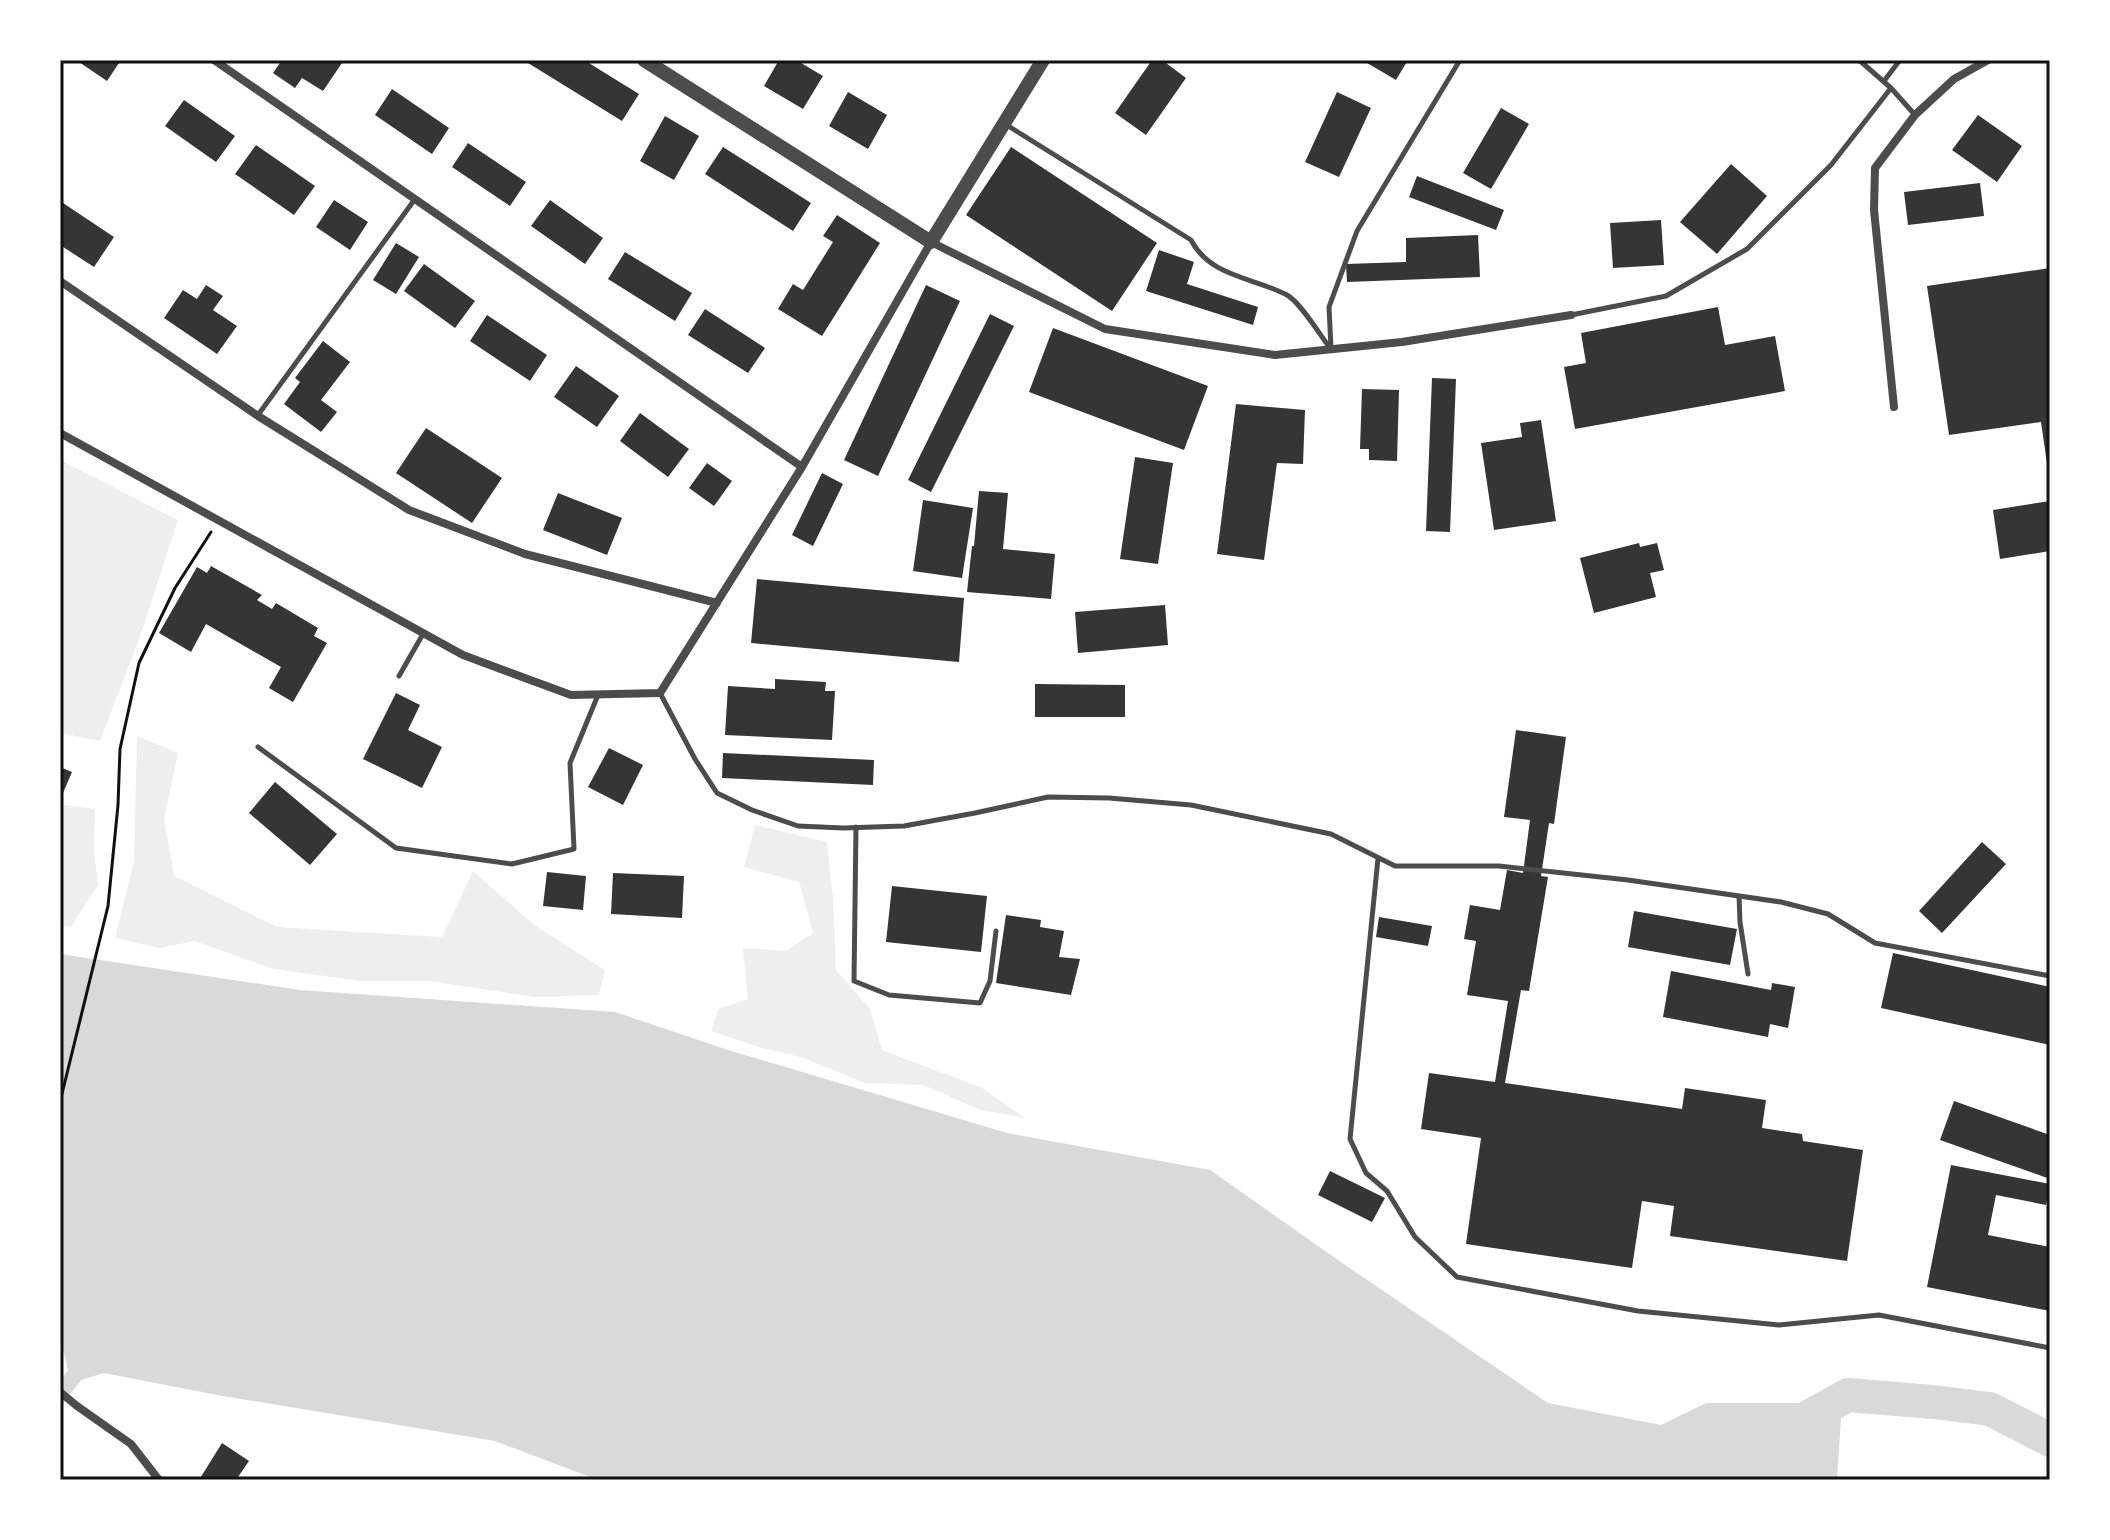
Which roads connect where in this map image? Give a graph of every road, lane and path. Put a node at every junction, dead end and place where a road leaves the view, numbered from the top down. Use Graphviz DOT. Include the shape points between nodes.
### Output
graph roads {
  1 [pos="214,60"];
  2 [pos="644,60"];
  3 [pos="1043,60"];
  4 [pos="1460,60"];
  5 [pos="1859,60"];
  6 [pos="1900,60"];
  7 [pos="1988,60"];
  8 [pos="1884,81"];
  9 [pos="1891,88"];
  10 [pos="1915,115"];
  11 [pos="1004,124"];
  12 [pos="415,199"];
  13 [pos="931,242"];
  14 [pos="60,281"];
  15 [pos="1571,315"];
  16 [pos="1331,349"];
  17 [pos="1894,407"];
  18 [pos="258,416"];
  19 [pos="60,433"];
  20 [pos="802,467"];
  21 [pos="219,519"];
  22 [pos="717,603"];
  23 [pos="423,634"];
  24 [pos="399,676"];
  25 [pos="660,693"];
  26 [pos="598,694"];
  27 [pos="258,747"];
  28 [pos="856,827"];
  29 [pos="1378,858"];
  30 [pos="1739,896"];
  31 [pos="996,931"];
  32 [pos="1748,974"];
  33 [pos="2050,976"];
  34 [pos="60,1102"];
  35 [pos="2050,1348"];
  36 [pos="60,1392"];
  37 [pos="159,1480"];
  1 -- 12 [label="street"];
  2 -- 13 [label="street"];
  3 -- 11 [label="street"];
  4 -- 16 [label="lane" via="1357,231 1329,307"];
  5 -- 8 [label="lane"];
  6 -- 8 [label="lane"];
  7 -- 10 [label="street" via="1954,79"];
  8 -- 9 [label="lane"];
  9 -- 10 [label="lane"];
  9 -- 15 [label="lane" via="1831,165 1747,249 1666,296"];
  10 -- 17 [label="street" via="1875,168 1874,210"];
  11 -- 13 [label="street"];
  11 -- 16 [label="lane" via="1191,240 1197,253 1216,267 1290,296"];
  12 -- 18 [label="lane"];
  12 -- 20 [label="street"];
  13 -- 16 [label="street" via="1105,329 1275,355"];
  13 -- 20 [label="street"];
  14 -- 18 [label="street"];
  15 -- 16 [label="street"];
  18 -- 22 [label="street" via="409,510 525,554"];
  19 -- 21 [label="street"];
  20 -- 22 [label="street"];
  21 -- 23 [label="street"];
  21 -- 34 [label="path" via="175,588 139,663 120,749 108,906"];
  22 -- 25 [label="street"];
  23 -- 24 [label="lane"];
  23 -- 26 [label="street" via="463,655 571,695"];
  25 -- 26 [label="street"];
  25 -- 28 [label="lane" via="717,793 798,826"];
  26 -- 27 [label="lane" via="570,763 574,849 512,864 396,848"];
  28 -- 29 [label="lane" via="904,826 1048,797 1109,798 1266,819 1331,834"];
  28 -- 31 [label="lane" via="854,981 889,995 980,1003 990,981"];
  29 -- 30 [label="lane" via="1395,866 1499,866"];
  29 -- 35 [label="lane" via="1350,1139 1366,1173 1387,1191 1415,1237 1457,1277 1638,1311 1779,1325 1879,1315"];
  30 -- 32 [label="lane"];
  30 -- 33 [label="lane" via="1828,914 1875,943"];
  36 -- 37 [label="street" via="131,1444"];
}
